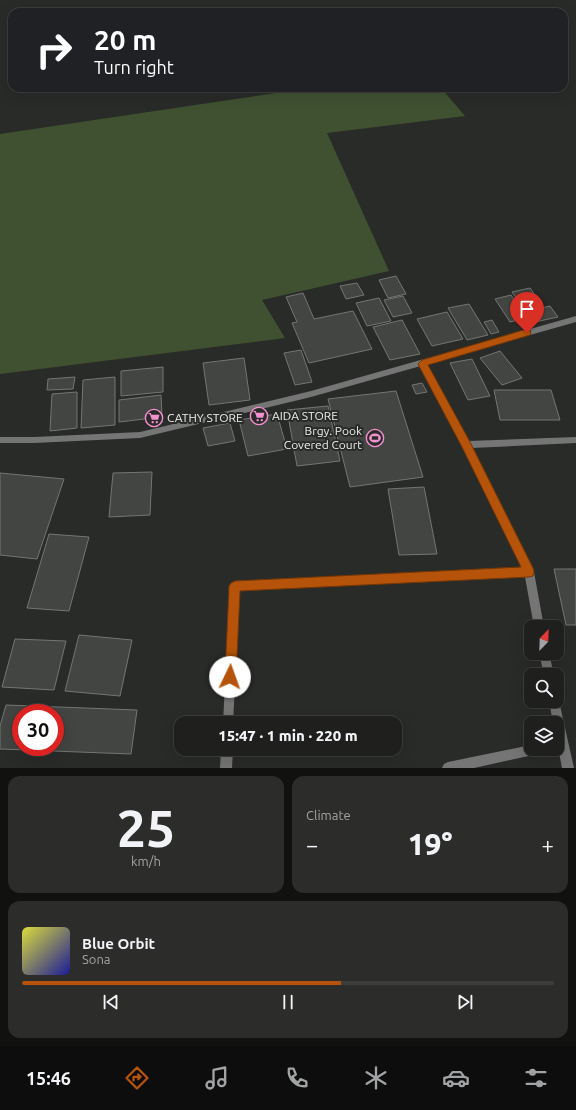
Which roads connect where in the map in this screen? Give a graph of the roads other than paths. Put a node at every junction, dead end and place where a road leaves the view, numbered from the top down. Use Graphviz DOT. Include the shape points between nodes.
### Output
graph roads {
  1 [pos="576,319"];
  2 [pos="422,364"];
  3 [pos="0,440"];
  4 [pos="576,440"];
  5 [pos="466,445"];
  6 [pos="529,572"];
  7 [pos="539,620"];
  8 [pos="228,716"];
  9 [pos="524,752"];
  10 [pos="227,756"];
  11 [pos="564,756"];
  12 [pos="226,768"];
  13 [pos="448,768"];
  14 [pos="568,768"];
  1 -- 2 [label="street"];
  2 -- 3 [label="street" via="140,435"];
  2 -- 5 [label="street"];
  4 -- 5 [label="street"];
  5 -- 6 [label="street"];
  6 -- 7 [label="street"];
  6 -- 8 [label="street" via="235,586"];
  9 -- 13 [label="street"];
  10 -- 12 [label="street"];
  11 -- 14 [label="street"];
}
